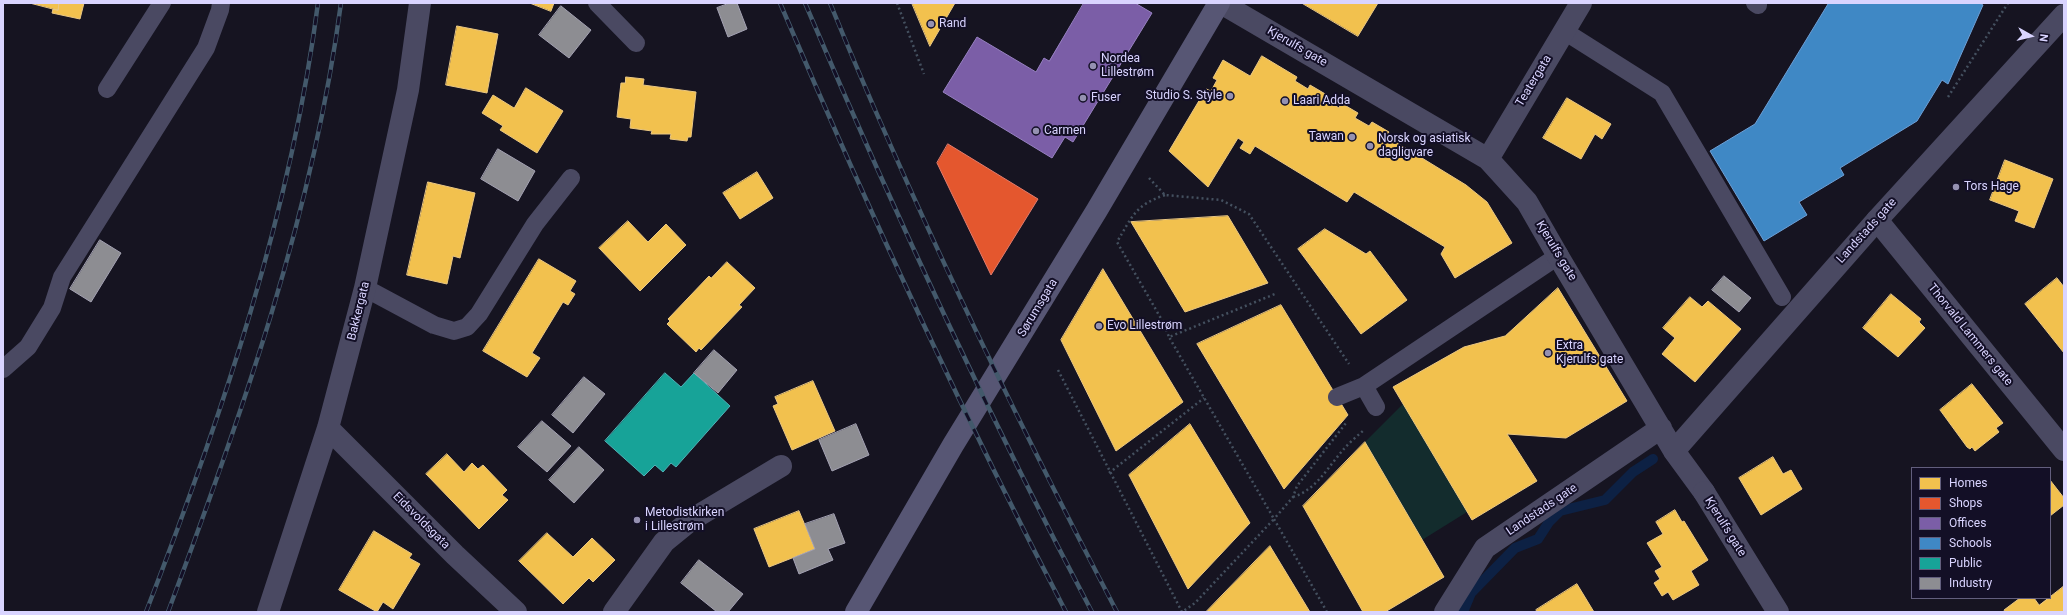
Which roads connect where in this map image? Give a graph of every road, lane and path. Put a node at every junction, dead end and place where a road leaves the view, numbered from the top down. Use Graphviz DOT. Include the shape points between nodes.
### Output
graph roads {
  1 [pos="162,3"];
  2 [pos="221,3"];
  3 [pos="420,3"];
  4 [pos="596,3"];
  5 [pos="897,3"];
  6 [pos="1220,3"];
  7 [pos="1581,3"];
  8 [pos="2064,15"];
  9 [pos="1564,30"];
  10 [pos="636,43"];
  11 [pos="924,74"];
  12 [pos="107,89"];
  13 [pos="1488,159"];
  14 [pos="572,178"];
  15 [pos="1149,178"];
  16 [pos="1165,195"];
  17 [pos="1877,220"];
  18 [pos="1558,256"];
  19 [pos="365,288"];
  20 [pos="1275,294"];
  21 [pos="1782,297"];
  22 [pos="1169,337"];
  23 [pos="3,369"];
  24 [pos="1058,370"];
  25 [pos="1364,386"];
  26 [pos="1337,397"];
  27 [pos="1204,398"];
  28 [pos="1376,407"];
  29 [pos="1370,425"];
  30 [pos="328,428"];
  31 [pos="1661,428"];
  32 [pos="1338,433"];
  33 [pos="2064,450"];
  34 [pos="1674,451"];
  35 [pos="781,466"];
  36 [pos="1109,473"];
  37 [pos="1293,497"];
  38 [pos="1274,519"];
  39 [pos="268,612"];
  40 [pos="516,612"];
  41 [pos="614,612"];
  42 [pos="856,612"];
  43 [pos="1182,612"];
  44 [pos="1327,612"];
  45 [pos="1445,612"];
  46 [pos="1778,612"];
  1 -- 12 [label="lane"];
  2 -- 23 [label="lane" via="206,48 62,277 52,308 28,347"];
  3 -- 19 [label="street, Bakkergata" via="408,90"];
  4 -- 10 [label="lane"];
  5 -- 11 [label="path"];
  6 -- 13 [label="street, Kjerulfs gate"];
  6 -- 42 [label="main road, Sørumsgata" via="953,445"];
  7 -- 9 [label="street, Teatergata"];
  8 -- 17 [label="street, Landstads gate"];
  9 -- 13 [label="street, Teatergata"];
  9 -- 21 [label="lane" via="1662,93"];
  13 -- 18 [label="street, Kjerulfs gate" via="1527,202"];
  14 -- 19 [label="lane" via="535,224 479,314 467,327 454,331 434,326"];
  15 -- 16 [label="path"];
  16 -- 22 [label="path" via="1137,208 1117,242"];
  16 -- 25 [label="path" via="1221,200 1249,214"];
  17 -- 33 [label="street, Thorvald Lammers gate"];
  17 -- 34 [label="street, Landstads gate"];
  18 -- 25 [label="lane"];
  18 -- 31 [label="street, Kjerulfs gate"];
  19 -- 30 [label="street, Bakkergata"];
  20 -- 22 [label="path"];
  22 -- 27 [label="path"];
  24 -- 36 [label="path"];
  25 -- 26 [label="lane"];
  25 -- 28 [label="lane"];
  27 -- 36 [label="path"];
  27 -- 38 [label="path"];
  29 -- 37 [label="path" via="1343,450 1328,471 1302,495"];
  30 -- 39 [label="street, Bakkergata"];
  30 -- 40 [label="street, Eidsvoldsgata"];
  31 -- 34 [label="street, Kjerulfs gate"];
  31 -- 45 [label="street, Landstads gate" via="1485,548"];
  32 -- 37 [label="path" via="1298,486"];
  34 -- 46 [label="street, Kjerulfs gate" via="1704,492"];
  35 -- 41 [label="street" via="691,520 664,542"];
  36 -- 43 [label="path"];
  37 -- 38 [label="path"];
  38 -- 43 [label="path" via="1195,603"];
  38 -- 44 [label="path"];
}
